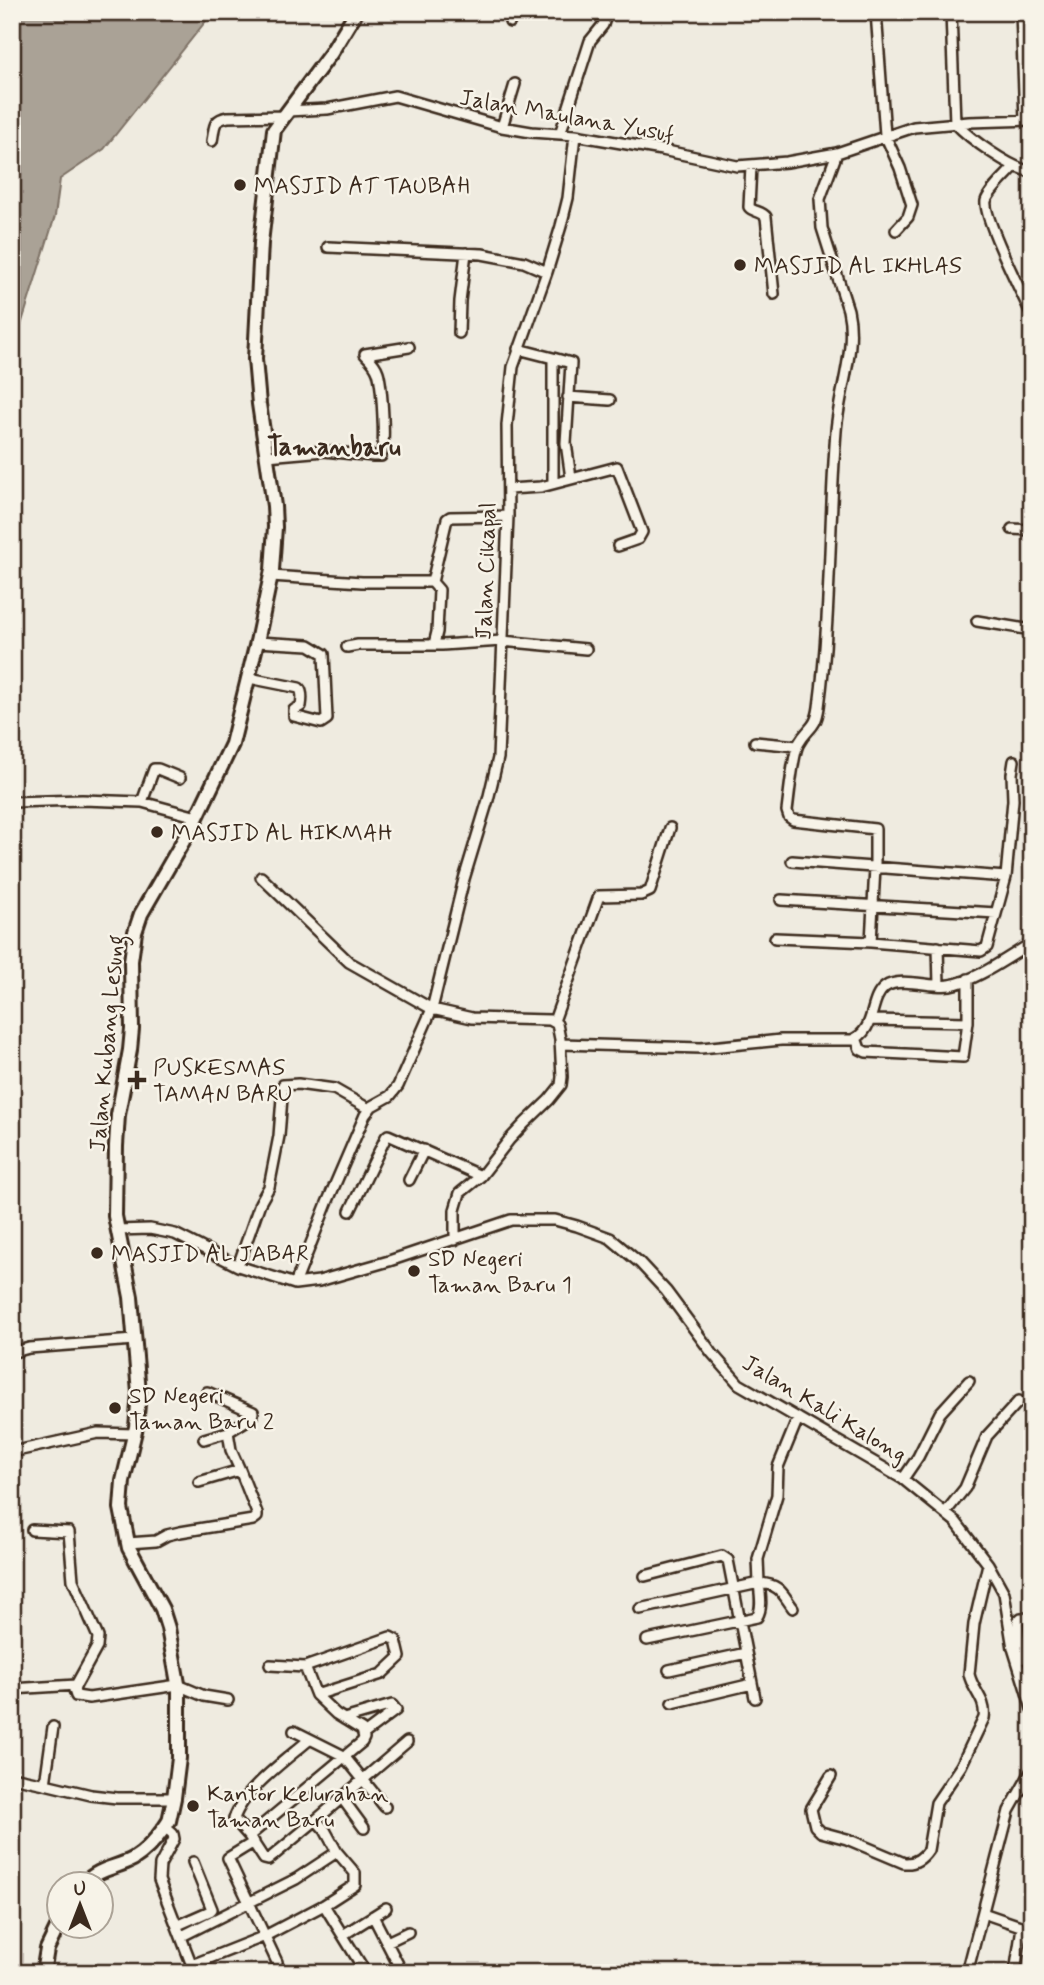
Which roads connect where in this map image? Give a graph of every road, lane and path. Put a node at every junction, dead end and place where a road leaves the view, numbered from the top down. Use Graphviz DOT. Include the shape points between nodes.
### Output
graph roads {
  1 [pos="356,12"];
  2 [pos="607,12"];
  3 [pos="876,12"];
  4 [pos="951,12"];
  5 [pos="1021,12"];
  6 [pos="515,84"];
  7 [pos="285,114"];
  8 [pos="1028,120"];
  9 [pos="955,123"];
  10 [pos="502,127"];
  11 [pos="560,134"];
  12 [pos="575,135"];
  13 [pos="885,135"];
  14 [pos="212,141"];
  15 [pos="836,153"];
  16 [pos="751,166"];
  17 [pos="1014,167"];
  18 [pos="1032,172"];
  19 [pos="896,230"];
  20 [pos="328,247"];
  21 [pos="466,253"];
  22 [pos="547,272"];
  23 [pos="774,294"];
  24 [pos="1032,315"];
  25 [pos="459,333"];
  26 [pos="409,346"];
  27 [pos="518,349"];
  28 [pos="553,358"];
  29 [pos="568,397"];
  30 [pos="610,400"];
  31 [pos="267,456"];
  32 [pos="571,478"];
  33 [pos="553,483"];
  34 [pos="508,489"];
  35 [pos="508,516"];
  36 [pos="1012,529"];
  37 [pos="1032,530"];
  38 [pos="618,546"];
  39 [pos="271,576"];
  40 [pos="432,582"];
  41 [pos="977,621"];
  42 [pos="1032,630"];
  43 [pos="502,641"];
  44 [pos="257,642"];
  45 [pos="434,645"];
  46 [pos="347,647"];
  47 [pos="586,649"];
  48 [pos="249,678"];
  49 [pos="755,742"];
  50 [pos="797,746"];
  51 [pos="1014,761"];
  52 [pos="180,778"];
  53 [pos="12,802"];
  54 [pos="142,802"];
  55 [pos="197,817"];
  56 [pos="670,828"];
  57 [pos="792,861"];
  58 [pos="876,867"];
  59 [pos="261,877"];
  60 [pos="1006,877"];
  61 [pos="781,900"];
  62 [pos="874,905"];
  63 [pos="996,913"];
  64 [pos="775,938"];
  65 [pos="872,942"];
  66 [pos="1032,943"];
  67 [pos="938,947"];
  68 [pos="972,977"];
  69 [pos="939,985"];
  70 [pos="432,1009"];
  71 [pos="871,1020"];
  72 [pos="554,1021"];
  73 [pos="968,1022"];
  74 [pos="856,1038"];
  75 [pos="560,1044"];
  76 [pos="369,1109"];
  77 [pos="424,1150"];
  78 [pos="481,1176"];
  79 [pos="409,1180"];
  80 [pos="350,1211"];
  81 [pos="117,1230"];
  82 [pos="455,1240"];
  83 [pos="238,1266"];
  84 [pos="295,1284"];
  85 [pos="134,1340"];
  86 [pos="14,1352"];
  87 [pos="968,1381"];
  88 [pos="207,1392"];
  89 [pos="1019,1401"];
  90 [pos="798,1418"];
  91 [pos="228,1432"];
  92 [pos="135,1434"];
  93 [pos="204,1439"];
  94 [pos="12,1451"];
  95 [pos="240,1470"];
  96 [pos="903,1479"];
  97 [pos="199,1482"];
  98 [pos="945,1513"];
  99 [pos="32,1530"];
  100 [pos="128,1543"];
  101 [pos="988,1564"];
  102 [pos="645,1576"];
  103 [pos="760,1583"];
  104 [pos="733,1587"];
  105 [pos="793,1608"];
  106 [pos="640,1609"];
  107 [pos="1032,1619"];
  108 [pos="739,1621"];
  109 [pos="647,1640"];
  110 [pos="746,1653"];
  111 [pos="270,1665"];
  112 [pos="304,1667"];
  113 [pos="1021,1668"];
  114 [pos="668,1670"];
  115 [pos="752,1684"];
  116 [pos="76,1685"];
  117 [pos="178,1685"];
  118 [pos="12,1689"];
  119 [pos="316,1695"];
  120 [pos="755,1698"];
  121 [pos="228,1700"];
  122 [pos="672,1703"];
  123 [pos="1032,1709"];
  124 [pos="344,1719"];
  125 [pos="53,1727"];
  126 [pos="294,1731"];
  127 [pos="364,1734"];
  128 [pos="310,1739"];
  129 [pos="407,1742"];
  130 [pos="344,1756"];
  131 [pos="1032,1770"];
  132 [pos="831,1776"];
  133 [pos="12,1777"];
  134 [pos="363,1780"];
  135 [pos="1029,1783"];
  136 [pos="45,1784"];
  137 [pos="174,1798"];
  138 [pos="342,1798"];
  139 [pos="385,1807"];
  140 [pos="316,1820"];
  141 [pos="165,1827"];
  142 [pos="364,1828"];
  143 [pos="251,1839"];
  144 [pos="337,1852"];
  145 [pos="193,1862"];
  146 [pos="102,1870"];
  147 [pos="248,1904"];
  148 [pos="324,1905"];
  149 [pos="386,1908"];
  150 [pos="983,1913"];
  151 [pos="373,1916"];
  152 [pos="178,1925"];
  153 [pos="1022,1927"];
  154 [pos="1032,1930"];
  155 [pos="408,1932"];
  156 [pos="343,1935"];
  157 [pos="182,1936"];
  158 [pos="265,1936"];
  159 [pos="51,1940"];
  160 [pos="387,1942"];
  161 [pos="277,1962"];
  162 [pos="402,1972"];
  163 [pos="43,1973"];
  164 [pos="366,1973"];
  165 [pos="967,1973"];
  166 [pos="1015,1973"];
  1 -- 7 [label="street, Jalan Kubang Lesung"];
  2 -- 11 [label="street" via="589,45"];
  3 -- 13 [label="street"];
  4 -- 9 [label="street"];
  5 -- 8 [label="street"];
  6 -- 10 [label="street"];
  7 -- 10 [label="street, Jalan Maulana Yusuf" via="395,96"];
  7 -- 14 [label="street, Jalan Maulana Yusuf" via="220,118"];
  7 -- 31 [label="street, Jalan Kubang Lesung" via="272,138 256,323 257,386"];
  8 -- 9 [label="street, Jalan Maulana Yusuf"];
  9 -- 13 [label="street, Jalan Maulana Yusuf"];
  9 -- 17 [label="street"];
  10 -- 11 [label="street, Jalan Maulana Yusuf"];
  11 -- 12 [label="street, Jalan Maulana Yusuf"];
  12 -- 16 [label="street, Jalan Maulana Yusuf"];
  12 -- 22 [label="street, Jalan Cikapal" via="568,198"];
  13 -- 15 [label="street, Jalan Maulana Yusuf"];
  13 -- 19 [label="street" via="912,205"];
  15 -- 16 [label="street, Jalan Maulana Yusuf"];
  15 -- 50 [label="street" via="821,198 821,217 851,322 850,338 836,428 819,709 815,725"];
  16 -- 23 [label="street" via="749,207 766,217"];
  17 -- 18 [label="street"];
  17 -- 24 [label="street" via="985,204"];
  20 -- 21 [label="street"];
  21 -- 22 [label="street" via="514,260"];
  21 -- 25 [label="street"];
  22 -- 27 [label="street, Jalan Cikapal"];
  26 -- 31 [label="street" via="365,354 376,366 380,384 381,456 324,451"];
  27 -- 28 [label="street"];
  27 -- 34 [label="street, Jalan Cikapal" via="507,425"];
  28 -- 29 [label="street" via="571,363"];
  28 -- 33 [label="street"];
  29 -- 30 [label="street"];
  29 -- 32 [label="street" via="566,446"];
  31 -- 39 [label="street, Jalan Kubang Lesung" via="275,527"];
  32 -- 33 [label="street"];
  32 -- 38 [label="street" via="619,469 642,532 638,540"];
  33 -- 34 [label="street"];
  34 -- 35 [label="street, Jalan Cikapal"];
  35 -- 40 [label="street" via="447,519"];
  35 -- 43 [label="street, Jalan Cikapal"];
  36 -- 37 [label="street"];
  39 -- 40 [label="street"];
  39 -- 44 [label="street, Jalan Kubang Lesung"];
  40 -- 45 [label="street" via="439,590"];
  41 -- 42 [label="street"];
  43 -- 45 [label="street"];
  43 -- 47 [label="street"];
  43 -- 70 [label="street, Jalan Cikapal" via="498,758"];
  44 -- 48 [label="street, Jalan Kubang Lesung"];
  44 -- 48 [label="street" via="309,645 324,653 327,719 321,723 294,716 301,705 299,688"];
  45 -- 46 [label="street"];
  48 -- 55 [label="street, Jalan Kubang Lesung" via="232,744"];
  49 -- 50 [label="street"];
  50 -- 58 [label="street" via="789,817 875,829"];
  51 -- 60 [label="street"];
  52 -- 54 [label="street" via="154,769"];
  53 -- 54 [label="street"];
  54 -- 55 [label="street"];
  55 -- 81 [label="street, Jalan Kubang Lesung" via="135,932 130,1050 116,1129"];
  56 -- 72 [label="street" via="650,891 599,895"];
  57 -- 58 [label="street"];
  58 -- 60 [label="street"];
  58 -- 62 [label="street"];
  59 -- 70 [label="street" via="349,962"];
  60 -- 63 [label="street"];
  61 -- 62 [label="street"];
  62 -- 63 [label="street"];
  62 -- 65 [label="street"];
  63 -- 67 [label="street" via="984,950"];
  64 -- 65 [label="street"];
  65 -- 67 [label="street"];
  66 -- 68 [label="street"];
  67 -- 69 [label="street"];
  68 -- 69 [label="street"];
  68 -- 73 [label="street"];
  69 -- 71 [label="street" via="889,985 877,997"];
  70 -- 72 [label="street" via="472,1018"];
  70 -- 76 [label="street, Jalan Cikapal" via="398,1086"];
  71 -- 73 [label="street"];
  71 -- 74 [label="street"];
  72 -- 75 [label="street"];
  73 -- 74 [label="street" via="961,1057 866,1052"];
  74 -- 75 [label="street" via="701,1048"];
  75 -- 78 [label="street" via="561,1085"];
  76 -- 83 [label="street" via="334,1089 283,1085 269,1186"];
  76 -- 84 [label="street"];
  77 -- 78 [label="street"];
  77 -- 79 [label="street"];
  77 -- 80 [label="street" via="387,1135"];
  78 -- 82 [label="street" via="456,1200"];
  81 -- 83 [label="street, Jalan Kali Kalong" via="175,1234"];
  81 -- 85 [label="street, Jalan Kubang Lesung"];
  82 -- 84 [label="street, Jalan Kali Kalong"];
  82 -- 90 [label="street, Jalan Kali Kalong" via="511,1220 555,1220 610,1238 666,1291 739,1384"];
  83 -- 84 [label="street, Jalan Kali Kalong"];
  85 -- 86 [label="street"];
  85 -- 92 [label="street, Jalan Kubang Lesung" via="139,1393"];
  87 -- 96 [label="street" via="940,1413"];
  88 -- 91 [label="street" via="253,1412"];
  89 -- 98 [label="street" via="987,1436 965,1488"];
  90 -- 96 [label="street, Jalan Kali Kalong"];
  90 -- 103 [label="street" via="778,1467 779,1488 758,1559"];
  91 -- 93 [label="street"];
  91 -- 95 [label="street"];
  92 -- 94 [label="street" via="98,1433"];
  92 -- 100 [label="street, Jalan Kubang Lesung" via="121,1508"];
  95 -- 97 [label="street"];
  95 -- 100 [label="street" via="257,1513 255,1519"];
  96 -- 98 [label="street, Jalan Kali Kalong"];
  98 -- 101 [label="street, Jalan Kali Kalong"];
  99 -- 116 [label="street" via="69,1534 73,1580 98,1637"];
  100 -- 117 [label="street, Jalan Kubang Lesung" via="165,1618"];
  101 -- 113 [label="street, Jalan Kali Kalong" via="1004,1593"];
  101 -- 132 [label="street" via="968,1674 982,1700 984,1718 961,1766 936,1803 925,1856 904,1863 821,1832 811,1809"];
  102 -- 104 [label="street" via="722,1556 728,1560"];
  103 -- 104 [label="street"];
  103 -- 105 [label="street" via="773,1584"];
  103 -- 108 [label="street" via="760,1613"];
  104 -- 106 [label="street"];
  104 -- 108 [label="street"];
  107 -- 113 [label="street" via="1018,1621"];
  108 -- 109 [label="street"];
  108 -- 110 [label="street"];
  110 -- 114 [label="street"];
  110 -- 115 [label="street"];
  111 -- 112 [label="street"];
  112 -- 119 [label="street"];
  112 -- 119 [label="street" via="390,1637 397,1640 400,1657 385,1673"];
  113 -- 123 [label="street, Jalan Kali Kalong"];
  115 -- 120 [label="street"];
  115 -- 122 [label="street"];
  116 -- 117 [label="street" via="74,1694 82,1699"];
  116 -- 118 [label="street"];
  117 -- 121 [label="street"];
  117 -- 137 [label="street, Jalan Kubang Lesung" via="179,1758"];
  119 -- 124 [label="street"];
  124 -- 127 [label="street"];
  124 -- 127 [label="street" via="392,1705 396,1710"];
  125 -- 136 [label="street"];
  126 -- 128 [label="street"];
  127 -- 130 [label="street" via="362,1742"];
  128 -- 130 [label="street"];
  128 -- 143 [label="street" via="240,1803 234,1819"];
  129 -- 134 [label="street"];
  130 -- 134 [label="street"];
  130 -- 143 [label="street"];
  131 -- 135 [label="street"];
  133 -- 136 [label="street"];
  134 -- 138 [label="street"];
  134 -- 139 [label="street"];
  135 -- 150 [label="street" via="1009,1811"];
  136 -- 137 [label="street" via="117,1798"];
  137 -- 141 [label="street, Jalan Kubang Lesung"];
  138 -- 140 [label="street"];
  138 -- 142 [label="street"];
  140 -- 143 [label="street" via="268,1860"];
  140 -- 144 [label="street"];
  141 -- 146 [label="street, Jalan Kubang Lesung" via="135,1858"];
  141 -- 152 [label="street" via="174,1839 160,1865 159,1880"];
  143 -- 147 [label="street" via="228,1858"];
  144 -- 147 [label="street"];
  144 -- 148 [label="street" via="355,1873 355,1885"];
  145 -- 152 [label="street" via="212,1909"];
  147 -- 157 [label="street"];
  147 -- 158 [label="street"];
  148 -- 156 [label="street"];
  148 -- 158 [label="street"];
  149 -- 151 [label="street"];
  150 -- 153 [label="street"];
  150 -- 165 [label="street"];
  151 -- 156 [label="street"];
  151 -- 160 [label="street"];
  152 -- 157 [label="street"];
  153 -- 154 [label="street"];
  153 -- 166 [label="street"];
  155 -- 160 [label="street"];
  156 -- 164 [label="street"];
  157 -- 158 [label="street" via="191,1963"];
  158 -- 161 [label="street"];
  159 -- 163 [label="street"];
  160 -- 162 [label="street"];
}
